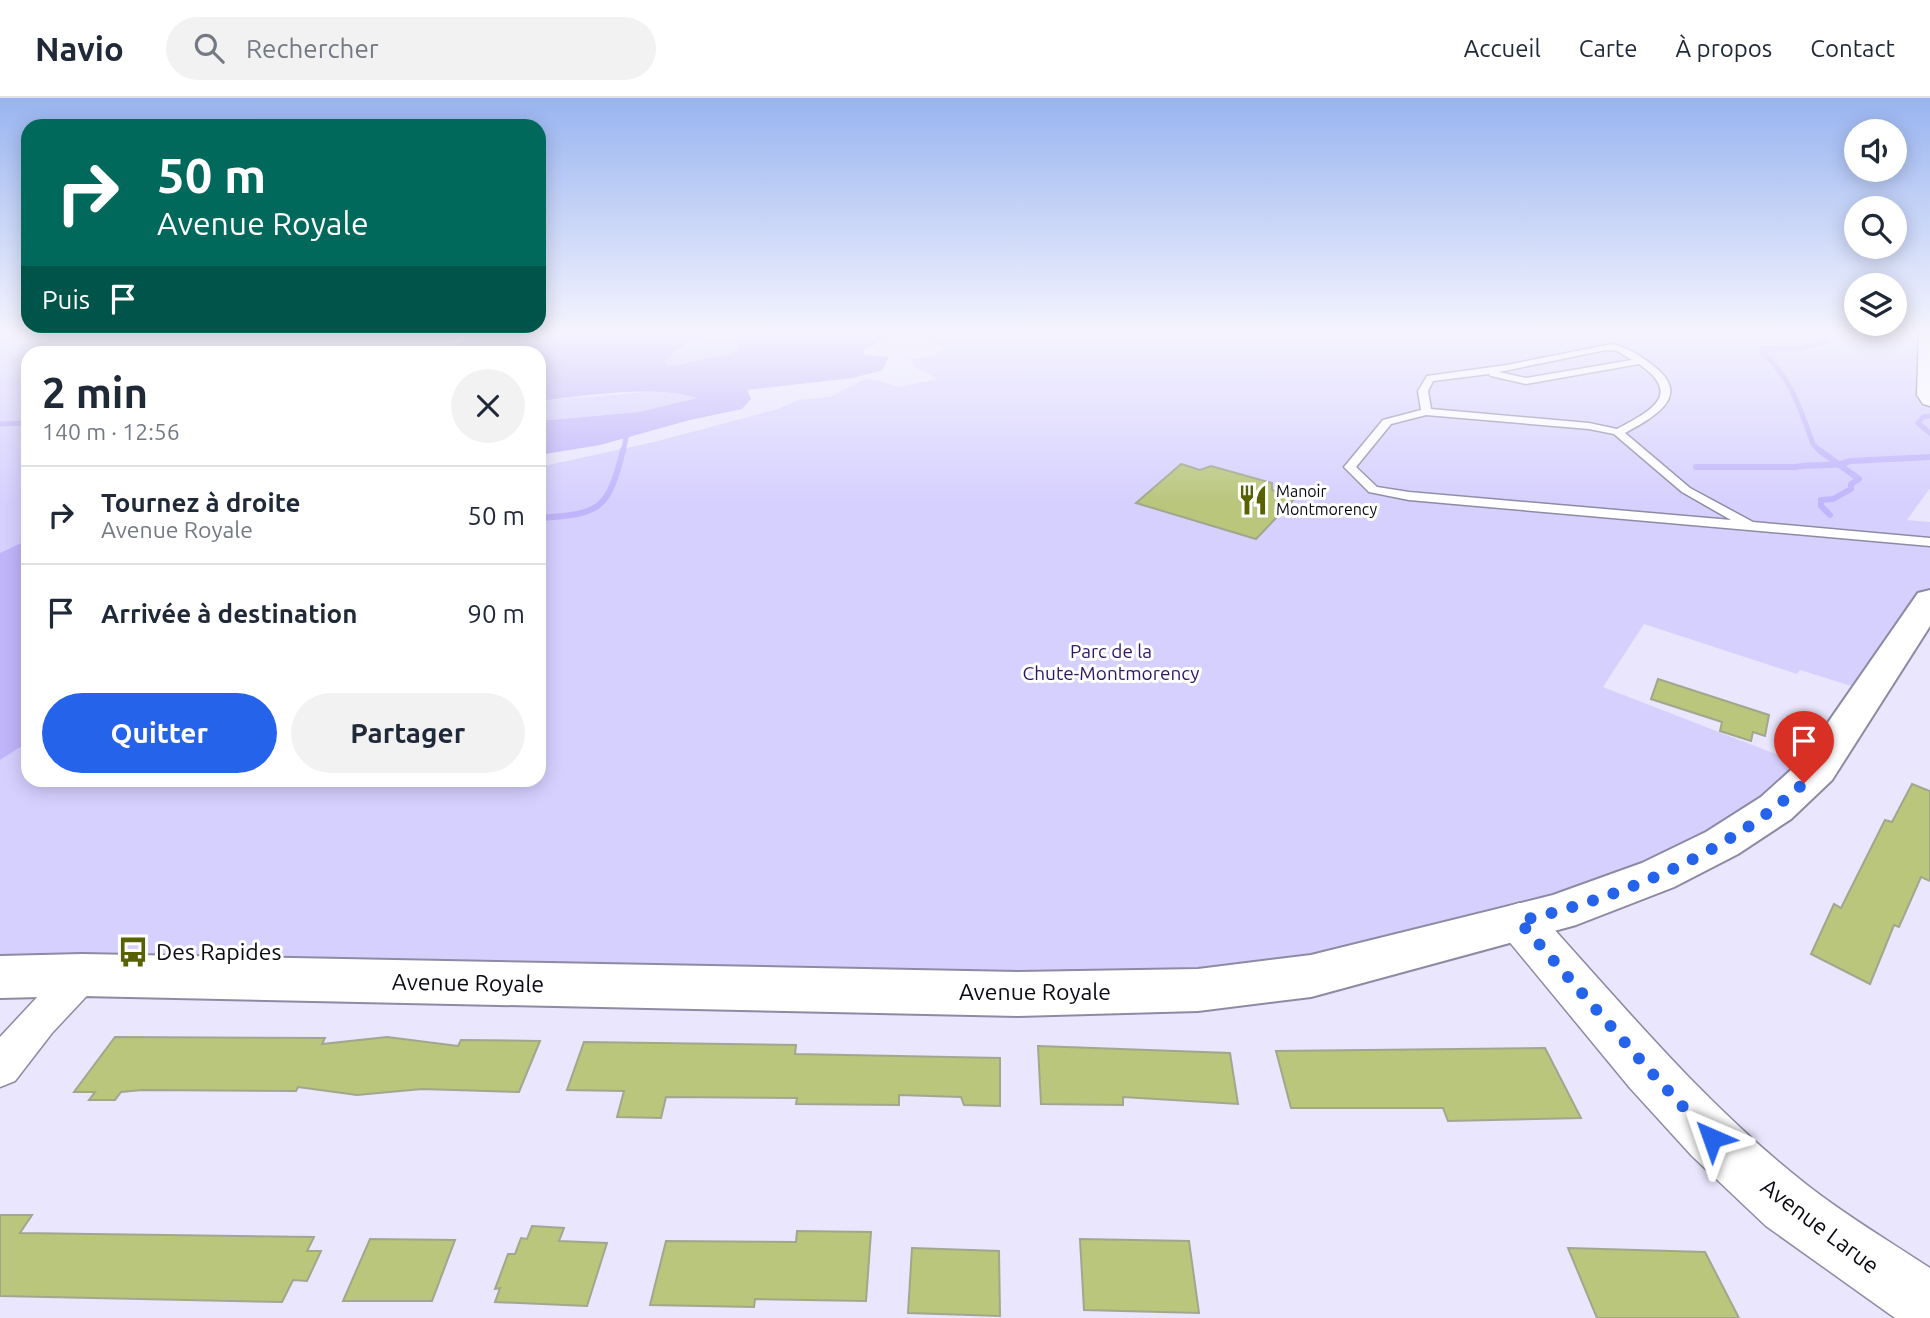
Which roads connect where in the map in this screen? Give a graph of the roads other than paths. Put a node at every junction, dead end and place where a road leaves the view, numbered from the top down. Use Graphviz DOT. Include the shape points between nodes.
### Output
graph roads {
  1 [pos="1425,388"];
  2 [pos="1666,388"];
  3 [pos="1426,412"];
  4 [pos="1618,432"];
  5 [pos="1750,525"];
  6 [pos="1930,542"];
  7 [pos="1930,600"];
  8 [pos="1519,921"];
  9 [pos="82,975"];
  10 [pos="0,977"];
  11 [pos="0,1068"];
  12 [pos="1923,1308"];
  1 -- 3 [label="lane"];
  2 -- 4 [label="lane" via="1665,401"];
  3 -- 4 [label="lane"];
  3 -- 5 [label="lane" via="1387,422 1350,467 1373,490"];
  4 -- 5 [label="lane" via="1686,490"];
  5 -- 6 [label="lane"];
  7 -- 8 [label="main road, Avenue Royale" via="1817,770 1776,808 1722,843 1658,875 1559,912"];
  8 -- 9 [label="main road, Avenue Royale" via="1311,976 1198,989 1018,994"];
  8 -- 12 [label="street, Avenue Larue" via="1712,1138 1787,1206"];
  9 -- 10 [label="main road, Avenue Royale"];
  9 -- 11 [label="street"];
}
